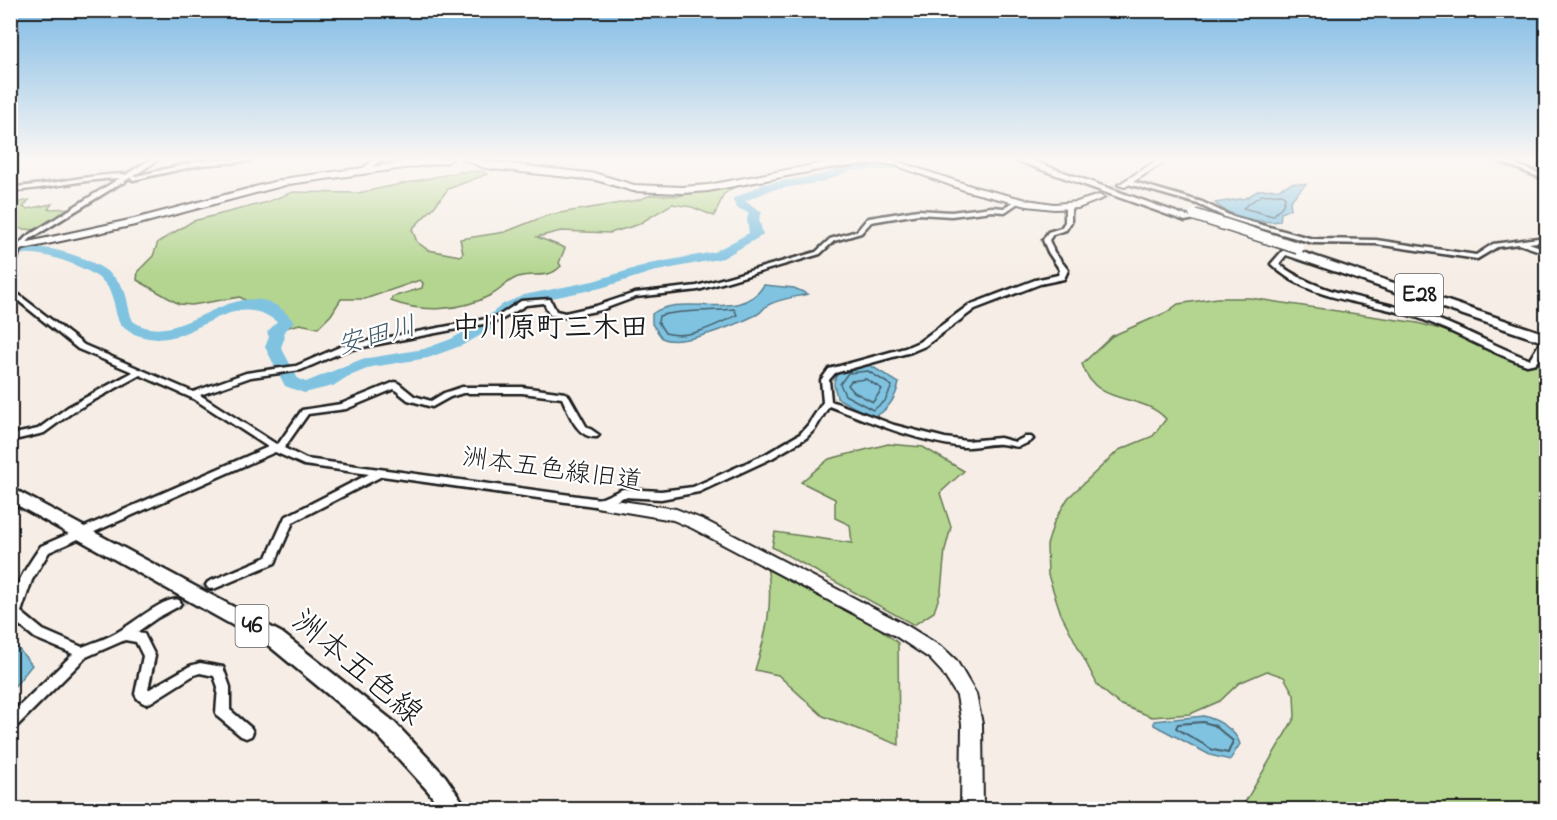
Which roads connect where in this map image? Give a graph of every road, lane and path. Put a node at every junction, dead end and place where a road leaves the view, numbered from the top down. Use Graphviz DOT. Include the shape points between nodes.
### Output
graph roads {
  1 [pos="97,197"];
  2 [pos="230,197"];
  3 [pos="1007,197"];
  4 [pos="1132,197"];
  5 [pos="1138,197"];
  6 [pos="1178,197"];
  7 [pos="1100,198"];
  8 [pos="1018,201"];
  9 [pos="1068,207"];
  10 [pos="1192,217"];
  11 [pos="1546,239"];
  12 [pos="1520,243"];
  13 [pos="1296,246"];
  14 [pos="16,250"];
  15 [pos="1546,251"];
  16 [pos="10,269"];
  17 [pos="10,290"];
  18 [pos="1546,331"];
  19 [pos="1546,340"];
  20 [pos="138,373"];
  21 [pos="193,395"];
  22 [pos="827,402"];
  23 [pos="594,435"];
  24 [pos="10,438"];
  25 [pos="1028,439"];
  26 [pos="276,448"];
  27 [pos="378,474"];
  28 [pos="10,493"];
  29 [pos="602,503"];
  30 [pos="81,533"];
  31 [pos="212,585"];
  32 [pos="175,603"];
  33 [pos="124,635"];
  34 [pos="82,653"];
  35 [pos="10,724"];
  36 [pos="246,732"];
  37 [pos="456,810"];
  38 [pos="972,810"];
  1 -- 14 [label="street" via="28,238"];
  2 -- 14 [label="main road"];
  3 -- 8 [label="main road"];
  4 -- 10 [label="highway, E28"];
  5 -- 10 [label="highway, E28"];
  6 -- 13 [label="street"];
  7 -- 9 [label="main road"];
  8 -- 9 [label="main road"];
  8 -- 21 [label="street" via="1005,210 918,212 869,220 859,232 832,240 818,253 698,288 635,295 565,315 553,313 547,301 535,301 493,320 345,348 303,366 249,375"];
  9 -- 22 [label="street" via="1064,229 1050,233 1046,240 1064,270 1063,275 972,308 908,350 834,370 825,380"];
  10 -- 13 [label="highway, E28"];
  11 -- 12 [label="street"];
  12 -- 13 [label="street" via="1495,245 1477,257 1376,242"];
  12 -- 15 [label="street"];
  13 -- 18 [label="highway, E28"];
  13 -- 19 [label="highway, E28"];
  13 -- 19 [label="street" via="1275,264 1339,296 1381,303 1422,317 1518,359 1533,361"];
  14 -- 16 [label="street"];
  17 -- 20 [label="street, 洲本五色線旧道" via="81,347"];
  20 -- 21 [label="street, 洲本五色線旧道"];
  20 -- 24 [label="street" via="71,409 41,431"];
  21 -- 26 [label="street, 洲本五色線旧道"];
  22 -- 25 [label="street" via="891,427 945,441 1000,441 1016,445"];
  22 -- 29 [label="street" via="802,436 706,486 676,494 623,493"];
  23 -- 26 [label="street" via="582,428 565,396 522,390 462,390 426,404 395,385 343,407 305,412 286,442"];
  26 -- 27 [label="street, 洲本五色線旧道" via="304,462"];
  26 -- 30 [label="street"];
  27 -- 29 [label="street, 洲本五色線旧道"];
  27 -- 31 [label="street" via="289,520 272,560"];
  28 -- 30 [label="main road, 洲本五色線 / 46"];
  29 -- 38 [label="main road, 洲本五色線旧道" via="676,515 698,524 900,630 936,653 957,678 970,708"];
  30 -- 34 [label="street" via="45,549 34,565 15,614 39,634"];
  30 -- 37 [label="main road, 洲本五色線 / 46" via="275,639 385,728"];
  32 -- 33 [label="street"];
  33 -- 34 [label="street"];
  33 -- 36 [label="street" via="140,638 149,656 141,694 146,698 200,668 219,671 224,687 223,713"];
  34 -- 35 [label="street"];
}
